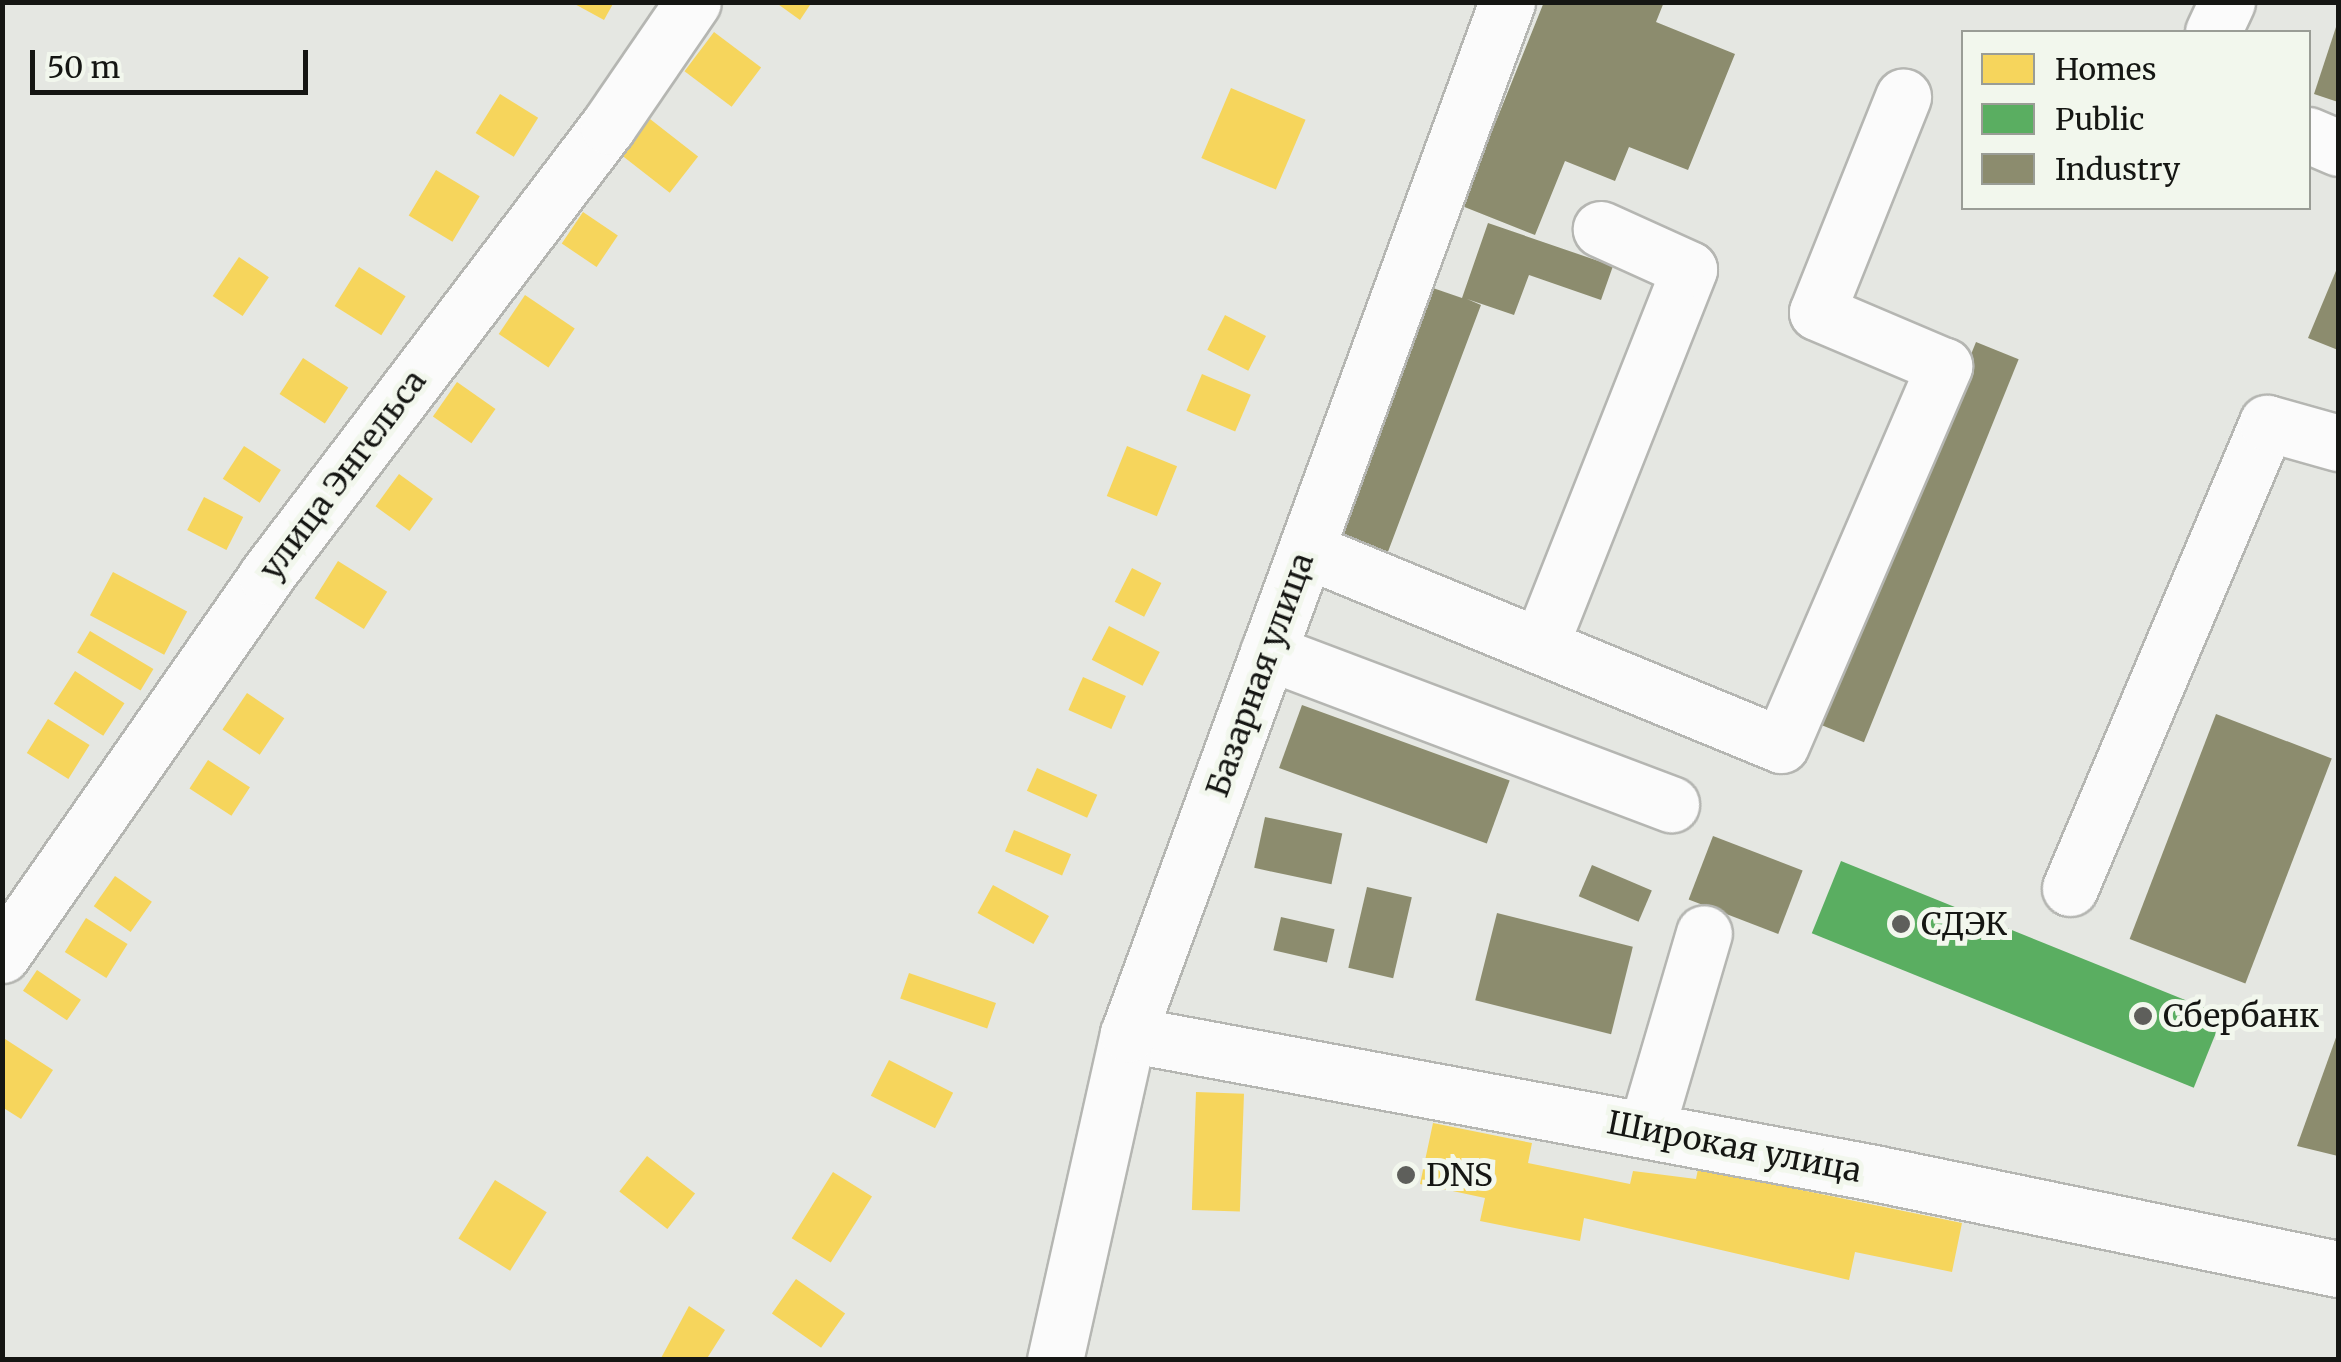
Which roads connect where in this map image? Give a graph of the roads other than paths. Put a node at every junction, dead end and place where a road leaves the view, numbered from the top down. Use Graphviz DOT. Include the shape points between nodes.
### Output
graph roads {
  1 [pos="693,2"];
  2 [pos="1507,2"];
  3 [pos="2227,2"];
  4 [pos="2214,30"];
  5 [pos="1903,97"];
  6 [pos="2311,136"];
  7 [pos="2338,148"];
  8 [pos="1601,229"];
  9 [pos="2338,443"];
  10 [pos="1306,550"];
  11 [pos="1540,646"];
  12 [pos="1268,652"];
  13 [pos="1671,804"];
  14 [pos="2070,888"];
  15 [pos="1704,933"];
  16 [pos="2,956"];
  17 [pos="1128,1034"];
  18 [pos="1646,1130"];
  19 [pos="2338,1269"];
  20 [pos="1054,1360"];
  1 -- 16 [label="street, улица Энгельса" via="608,126 266,576"];
  2 -- 10 [label="street, Базарная улица"];
  3 -- 4 [label="street"];
  5 -- 11 [label="street" via="1817,312 1944,366 1782,745"];
  6 -- 7 [label="street"];
  8 -- 11 [label="street" via="1690,270"];
  9 -- 14 [label="street" via="2267,423"];
  10 -- 11 [label="street"];
  10 -- 12 [label="street, Базарная улица"];
  12 -- 13 [label="street"];
  12 -- 17 [label="street, Базарная улица"];
  15 -- 18 [label="street"];
  17 -- 18 [label="street, Широкая улица"];
  17 -- 20 [label="street, Базарная улица"];
  18 -- 19 [label="street, Широкая улица"];
}
